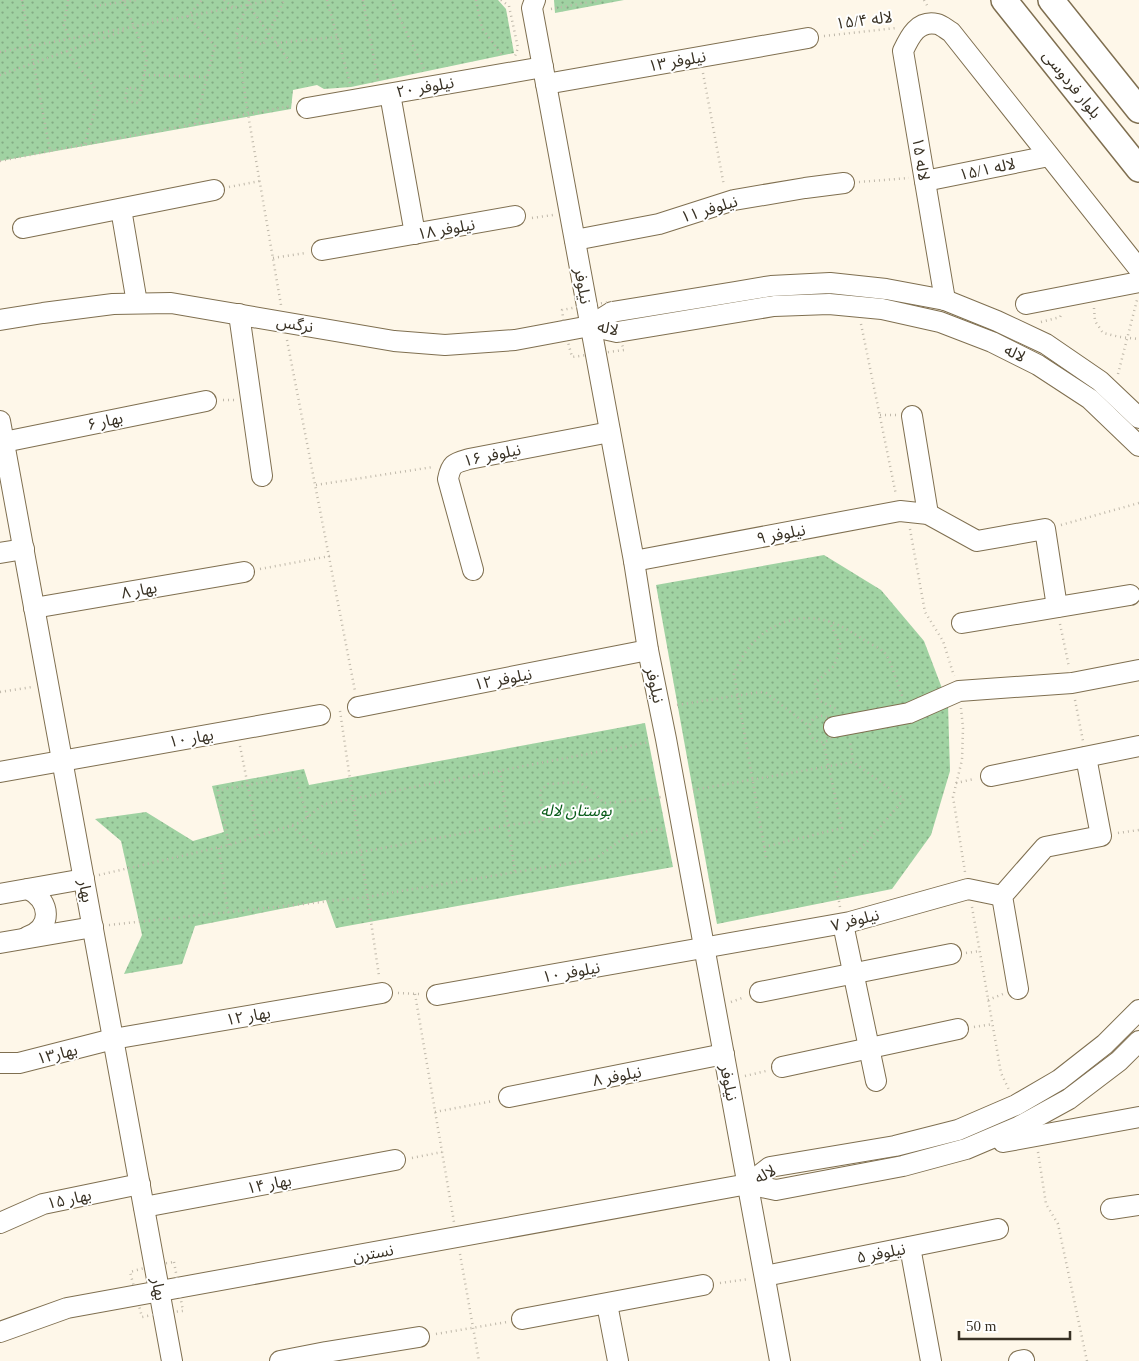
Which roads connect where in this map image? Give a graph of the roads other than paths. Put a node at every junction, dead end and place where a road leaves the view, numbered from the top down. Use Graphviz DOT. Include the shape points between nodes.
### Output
graph roads {
  1 [pos="1004,0"];
  2 [pos="1052,0"];
  3 [pos="536,4"];
  4 [pos="808,38"];
  5 [pos="544,75"];
  6 [pos="384,88"];
  7 [pos="300,107"];
  8 [pos="1139,110"];
  9 [pos="1049,156"];
  10 [pos="1139,168"];
  11 [pos="925,181"];
  12 [pos="844,183"];
  13 [pos="214,190"];
  14 [pos="120,209"];
  15 [pos="515,216"];
  16 [pos="23,228"];
  17 [pos="415,234"];
  18 [pos="575,240"];
  19 [pos="322,250"];
  20 [pos="1139,269"];
  21 [pos="1139,282"];
  22 [pos="945,300"];
  23 [pos="137,303"];
  24 [pos="1026,304"];
  25 [pos="239,314"];
  26 [pos="0,320"];
  27 [pos="590,326"];
  28 [pos="206,401"];
  29 [pos="912,416"];
  30 [pos="1139,418"];
  31 [pos="0,421"];
  32 [pos="610,432"];
  33 [pos="4,442"];
  34 [pos="1139,446"];
  35 [pos="262,476"];
  36 [pos="928,514"];
  37 [pos="24,549"];
  38 [pos="0,553"];
  39 [pos="634,561"];
  40 [pos="473,570"];
  41 [pos="244,572"];
  42 [pos="1130,595"];
  43 [pos="1057,607"];
  44 [pos="34,608"];
  45 [pos="962,623"];
  46 [pos="648,650"];
  47 [pos="1139,670"];
  48 [pos="358,707"];
  49 [pos="320,715"];
  50 [pos="835,731"];
  51 [pos="1139,746"];
  52 [pos="1086,757"];
  53 [pos="62,760"];
  54 [pos="0,772"];
  55 [pos="991,776"];
  56 [pos="84,879"];
  57 [pos="28,889"];
  58 [pos="0,894"];
  59 [pos="1002,896"];
  60 [pos="843,924"];
  61 [pos="93,927"];
  62 [pos="25,938"];
  63 [pos="0,942"];
  64 [pos="705,949"];
  65 [pos="951,954"];
  66 [pos="853,974"];
  67 [pos="1018,989"];
  68 [pos="760,992"];
  69 [pos="382,993"];
  70 [pos="437,995"];
  71 [pos="1139,1010"];
  72 [pos="958,1029"];
  73 [pos="114,1039"];
  74 [pos="1139,1041"];
  75 [pos="869,1048"];
  76 [pos="724,1054"];
  77 [pos="0,1063"];
  78 [pos="782,1067"];
  79 [pos="876,1081"];
  80 [pos="509,1097"];
  81 [pos="1139,1117"];
  82 [pos="966,1149"];
  83 [pos="395,1160"];
  84 [pos="140,1184"];
  85 [pos="748,1184"];
  86 [pos="1139,1205"];
  87 [pos="144,1207"];
  88 [pos="1111,1209"];
  89 [pos="0,1223"];
  90 [pos="998,1230"];
  91 [pos="910,1247"];
  92 [pos="765,1276"];
  93 [pos="703,1285"];
  94 [pos="160,1292"];
  95 [pos="607,1304"];
  96 [pos="522,1319"];
  97 [pos="0,1332"];
  98 [pos="420,1336"];
  99 [pos="327,1356"];
  100 [pos="172,1361"];
  101 [pos="280,1361"];
  102 [pos="618,1361"];
  103 [pos="780,1361"];
  104 [pos="930,1361"];
  1 -- 10 [label="main road, بلوار فردوسی"];
  2 -- 8 [label="main road"];
  3 -- 5 [label="street, نیلوفر"];
  4 -- 5 [label="street, نیلوفر ۱۳" via="700,57"];
  5 -- 6 [label="street, نیلوفر ۲۰"];
  5 -- 18 [label="street, نیلوفر"];
  6 -- 7 [label="street, نیلوفر ۲۰"];
  6 -- 17 [label="street"];
  9 -- 11 [label="street, لاله ۱۵/۱"];
  9 -- 11 [label="street, لاله ۱۵" via="951,32 938,24 922,24 910,35 903,51"];
  9 -- 20 [label="street"];
  11 -- 22 [label="street, لاله ۱۵"];
  12 -- 18 [label="street, نیلوفر ۱۱" via="727,202 659,224"];
  13 -- 14 [label="street"];
  14 -- 16 [label="street"];
  14 -- 23 [label="street"];
  15 -- 17 [label="street, نیلوفر ۱۸"];
  17 -- 19 [label="street, نیلوفر ۱۸"];
  18 -- 27 [label="street, نیلوفر"];
  21 -- 24 [label="street"];
  22 -- 27 [label="street, لاله" via="830,283 771,286 612,312"];
  22 -- 30 [label="street, لاله" via="1046,344 1100,381"];
  23 -- 25 [label="street, نرگس" via="172,303"];
  23 -- 26 [label="street, نرگس"];
  25 -- 27 [label="street, نرگس" via="394,341 445,345 514,340"];
  25 -- 35 [label="street"];
  27 -- 32 [label="street, نیلوفر"];
  27 -- 34 [label="street, لاله" via="617,332 774,306 829,304 882,308 940,322 992,342 1038,365 1090,399"];
  28 -- 33 [label="street, بهار ۶"];
  29 -- 36 [label="street"];
  31 -- 33 [label="street, بهار"];
  32 -- 39 [label="street, نیلوفر"];
  32 -- 40 [label="street, نیلوفر ۱۶" via="454,464 448,479"];
  33 -- 37 [label="street, بهار"];
  36 -- 39 [label="street, نیلوفر ۹" via="900,511"];
  36 -- 43 [label="street" via="977,541 1045,529"];
  37 -- 38 [label="street"];
  37 -- 44 [label="street, بهار"];
  39 -- 46 [label="street, نیلوفر"];
  41 -- 44 [label="street, بهار ۸"];
  42 -- 43 [label="street"];
  43 -- 45 [label="street"];
  44 -- 53 [label="street, بهار"];
  46 -- 48 [label="street, نیلوفر ۱۲"];
  46 -- 64 [label="street, نیلوفر"];
  47 -- 50 [label="street" via="1072,683 959,691 909,713"];
  49 -- 53 [label="street, بهار ۱۰"];
  51 -- 52 [label="street"];
  52 -- 55 [label="street"];
  52 -- 59 [label="street" via="1101,836 1044,847"];
  53 -- 54 [label="street, بهار ۱۰"];
  53 -- 56 [label="street, بهار"];
  56 -- 57 [label="street"];
  56 -- 61 [label="street, بهار"];
  57 -- 58 [label="street"];
  57 -- 62 [label="street" via="43,901 46,910 41,928"];
  59 -- 60 [label="street, نیلوفر ۷" via="968,889"];
  59 -- 67 [label="street"];
  60 -- 64 [label="street, نیلوفر ۷"];
  60 -- 66 [label="street"];
  61 -- 62 [label="street"];
  61 -- 73 [label="street, بهار"];
  62 -- 63 [label="street"];
  64 -- 70 [label="street, نیلوفر ۱۰"];
  64 -- 76 [label="street, نیلوفر"];
  65 -- 66 [label="street"];
  66 -- 68 [label="street"];
  66 -- 75 [label="street"];
  69 -- 73 [label="street, بهار ۱۲"];
  71 -- 85 [label="street, لاله" via="1105,1044 1059,1080 1016,1105 958,1130 895,1146 770,1167"];
  72 -- 75 [label="street"];
  73 -- 77 [label="street, بهار۱۳" via="19,1063"];
  73 -- 84 [label="street, بهار"];
  74 -- 82 [label="street, لاله" via="1119,1061 1069,1099 1018,1128"];
  75 -- 78 [label="street"];
  75 -- 79 [label="street"];
  76 -- 80 [label="street, نیلوفر ۸"];
  76 -- 85 [label="street, نیلوفر"];
  81 -- 82 [label="street"];
  82 -- 85 [label="street, لاله" via="903,1166 776,1190"];
  83 -- 87 [label="street, بهار ۱۴"];
  84 -- 87 [label="street, بهار"];
  84 -- 89 [label="street, بهار ۱۵" via="42,1204"];
  85 -- 92 [label="street, نیلوفر"];
  85 -- 94 [label="street, نسترن"];
  86 -- 88 [label="street"];
  87 -- 94 [label="street, بهار"];
  90 -- 91 [label="street, نیلوفر ۵"];
  91 -- 92 [label="street, نیلوفر ۵"];
  91 -- 104 [label="street"];
  92 -- 103 [label="street, نیلوفر"];
  93 -- 95 [label="street"];
  94 -- 97 [label="street, نسترن" via="67,1308"];
  94 -- 100 [label="street, بهار"];
  95 -- 96 [label="street"];
  95 -- 102 [label="street"];
  98 -- 99 [label="street"];
  99 -- 101 [label="street"];
}
